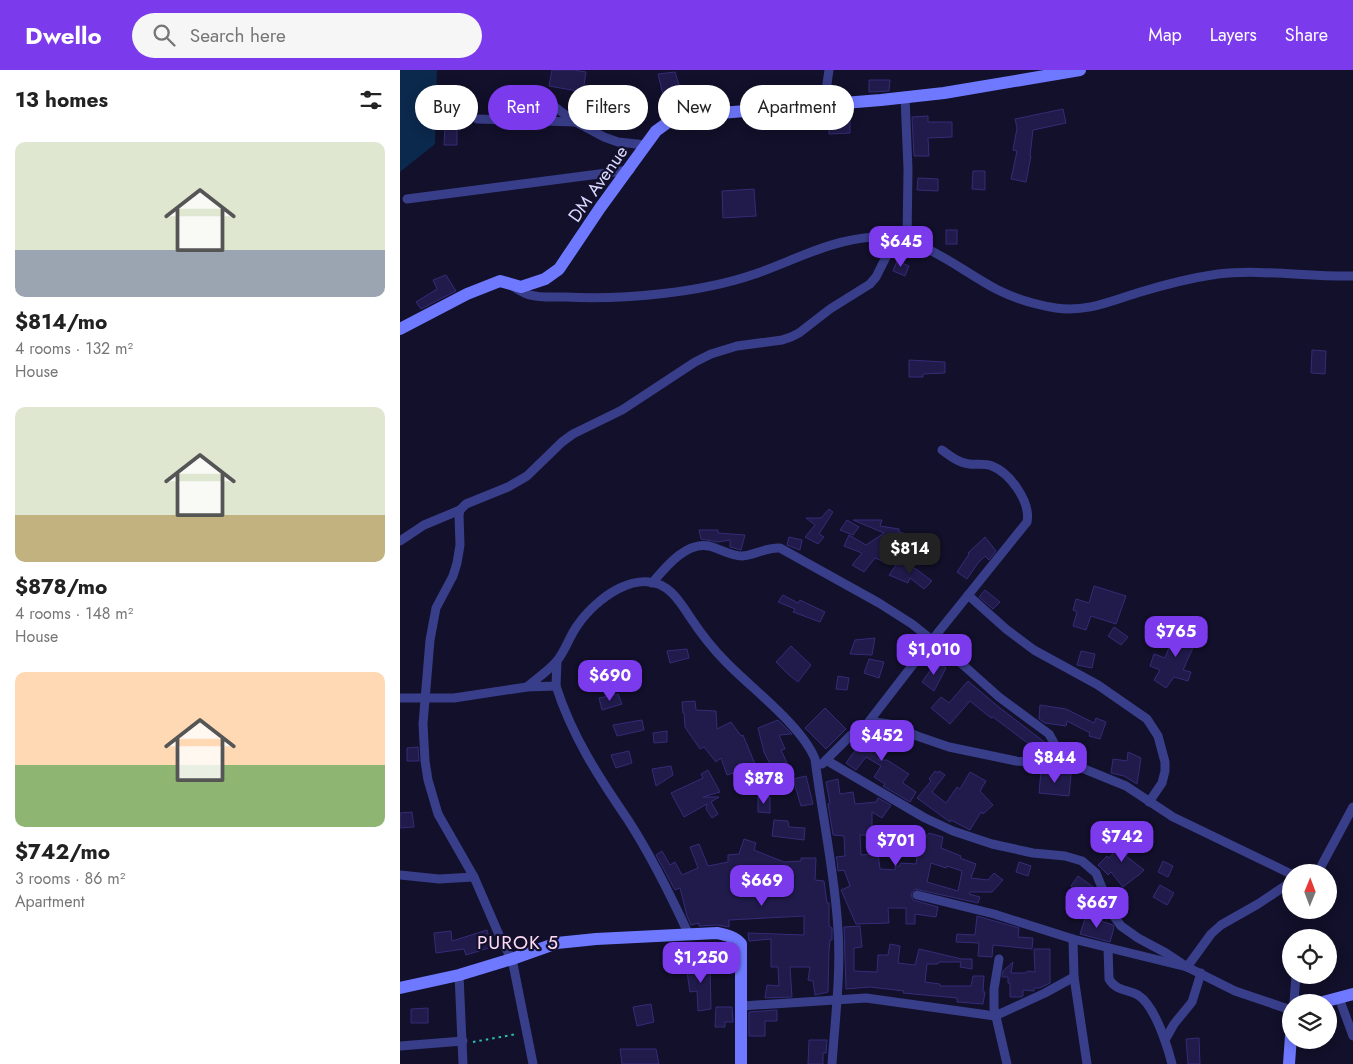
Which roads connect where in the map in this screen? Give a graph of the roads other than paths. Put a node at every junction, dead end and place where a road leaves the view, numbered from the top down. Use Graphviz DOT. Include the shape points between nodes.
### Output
graph roads {
  1 [pos="829,70"];
  2 [pos="1080,70"];
  3 [pos="826,85"];
  4 [pos="905,98"];
  5 [pos="854,102"];
  6 [pos="558,108"];
  7 [pos="740,111"];
  8 [pos="568,116"];
  9 [pos="478,119"];
  10 [pos="568,122"];
  11 [pos="590,130"];
  12 [pos="646,145"];
  13 [pos="630,170"];
  14 [pos="407,199"];
  15 [pos="892,237"];
  16 [pos="907,241"];
  17 [pos="1353,276"];
  18 [pos="500,281"];
  19 [pos="400,329"];
  20 [pos="942,450"];
  21 [pos="460,510"];
  22 [pos="400,541"];
  23 [pos="652,583"];
  24 [pos="968,595"];
  25 [pos="932,640"];
  26 [pos="557,661"];
  27 [pos="556,686"];
  28 [pos="527,687"];
  29 [pos="400,698"];
  30 [pos="425,699"];
  31 [pos="867,724"];
  32 [pos="826,760"];
  33 [pos="1058,764"];
  34 [pos="816,769"];
  35 [pos="1148,802"];
  36 [pos="1353,807"];
  37 [pos="1322,864"];
  38 [pos="1282,870"];
  39 [pos="400,875"];
  40 [pos="474,877"];
  41 [pos="1282,888"];
  42 [pos="917,895"];
  43 [pos="690,935"];
  44 [pos="1073,939"];
  45 [pos="1108,948"];
  46 [pos="999,958"];
  47 [pos="512,959"];
  48 [pos="1187,967"];
  49 [pos="1201,973"];
  50 [pos="459,975"];
  51 [pos="1074,977"];
  52 [pos="400,988"];
  53 [pos="1353,994"];
  54 [pos="1339,998"];
  55 [pos="837,1001"];
  56 [pos="742,1006"];
  57 [pos="1282,1007"];
  58 [pos="994,1016"];
  59 [pos="1353,1036"];
  60 [pos="1165,1040"];
  61 [pos="463,1043"];
  62 [pos="400,1046"];
  63 [pos="1290,1049"];
  64 [pos="463,1064"];
  65 [pos="533,1064"];
  66 [pos="742,1064"];
  67 [pos="832,1064"];
  68 [pos="1007,1064"];
  69 [pos="1088,1064"];
  70 [pos="1172,1064"];
  71 [pos="1289,1064"];
  1 -- 3 [label="street"];
  2 -- 4 [label="main road, DM Avenue"];
  4 -- 5 [label="main road, DM Avenue"];
  4 -- 16 [label="street"];
  6 -- 8 [label="street"];
  7 -- 12 [label="main road, DM Avenue" via="674,118 664,124"];
  9 -- 10 [label="street"];
  11 -- 12 [label="street" via="618,142"];
  12 -- 13 [label="main road, DM Avenue"];
  13 -- 14 [label="street"];
  13 -- 18 [label="main road, DM Avenue" via="559,270 521,287"];
  15 -- 16 [label="street"];
  15 -- 18 [label="street" via="840,242 723,283 635,296 530,295"];
  15 -- 21 [label="street" via="887,255 870,284 799,333 782,340 731,348 695,362 622,410 562,442 527,476 508,488 466,504"];
  16 -- 17 [label="street" via="919,244 1013,297 1069,309 1098,307 1137,293 1218,274"];
  18 -- 19 [label="main road" via="467,294"];
  20 -- 24 [label="street" via="961,462 987,464 1001,470 1021,494 1028,515 1027,522"];
  21 -- 22 [label="street" via="424,525"];
  21 -- 30 [label="street" via="459,554 454,576 440,600 433,622"];
  23 -- 25 [label="street" via="674,560 693,548 708,546 738,556 780,548 879,602"];
  23 -- 26 [label="street" via="634,582 591,608 571,634"];
  23 -- 34 [label="street" via="672,593 710,645 799,734 811,749"];
  24 -- 25 [label="street"];
  24 -- 35 [label="street" via="1034,650 1098,685 1147,719 1158,736 1165,762 1162,783"];
  25 -- 31 [label="street"];
  25 -- 33 [label="street" via="1049,734"];
  26 -- 27 [label="street"];
  26 -- 28 [label="street"];
  27 -- 28 [label="street"];
  27 -- 43 [label="street" via="575,734 651,858"];
  28 -- 30 [label="street"];
  29 -- 30 [label="street"];
  30 -- 40 [label="street" via="425,761 430,788 438,814"];
  31 -- 32 [label="street"];
  31 -- 33 [label="street" via="889,724 949,747 1016,761"];
  32 -- 34 [label="street"];
  32 -- 48 [label="street" via="953,831 992,844 1082,860 1096,872 1113,915 1121,926"];
  33 -- 35 [label="street" via="1077,766 1109,778"];
  34 -- 55 [label="street" via="837,913"];
  35 -- 38 [label="street"];
  36 -- 37 [label="street"];
  39 -- 40 [label="street" via="439,879"];
  40 -- 47 [label="street"];
  41 -- 48 [label="street" via="1221,924"];
  42 -- 44 [label="street" via="994,914"];
  43 -- 47 [label="main road" via="557,943"];
  43 -- 56 [label="main road" via="725,934 741,944"];
  44 -- 45 [label="street"];
  44 -- 51 [label="street"];
  45 -- 48 [label="street"];
  45 -- 60 [label="street" via="1109,979 1118,988 1140,997 1157,1021"];
  46 -- 58 [label="street"];
  47 -- 50 [label="main road"];
  47 -- 65 [label="street"];
  48 -- 49 [label="street"];
  49 -- 57 [label="street" via="1234,991"];
  49 -- 60 [label="street" via="1192,1002"];
  50 -- 52 [label="main road"];
  50 -- 61 [label="street"];
  51 -- 58 [label="street"];
  51 -- 69 [label="street"];
  53 -- 54 [label="main road"];
  54 -- 59 [label="street"];
  55 -- 56 [label="street"];
  55 -- 58 [label="street" via="866,998"];
  55 -- 67 [label="street"];
  56 -- 66 [label="main road"];
  58 -- 68 [label="street"];
  60 -- 70 [label="street"];
  61 -- 62 [label="street"];
  61 -- 64 [label="street"];
  63 -- 71 [label="main road"];
}
